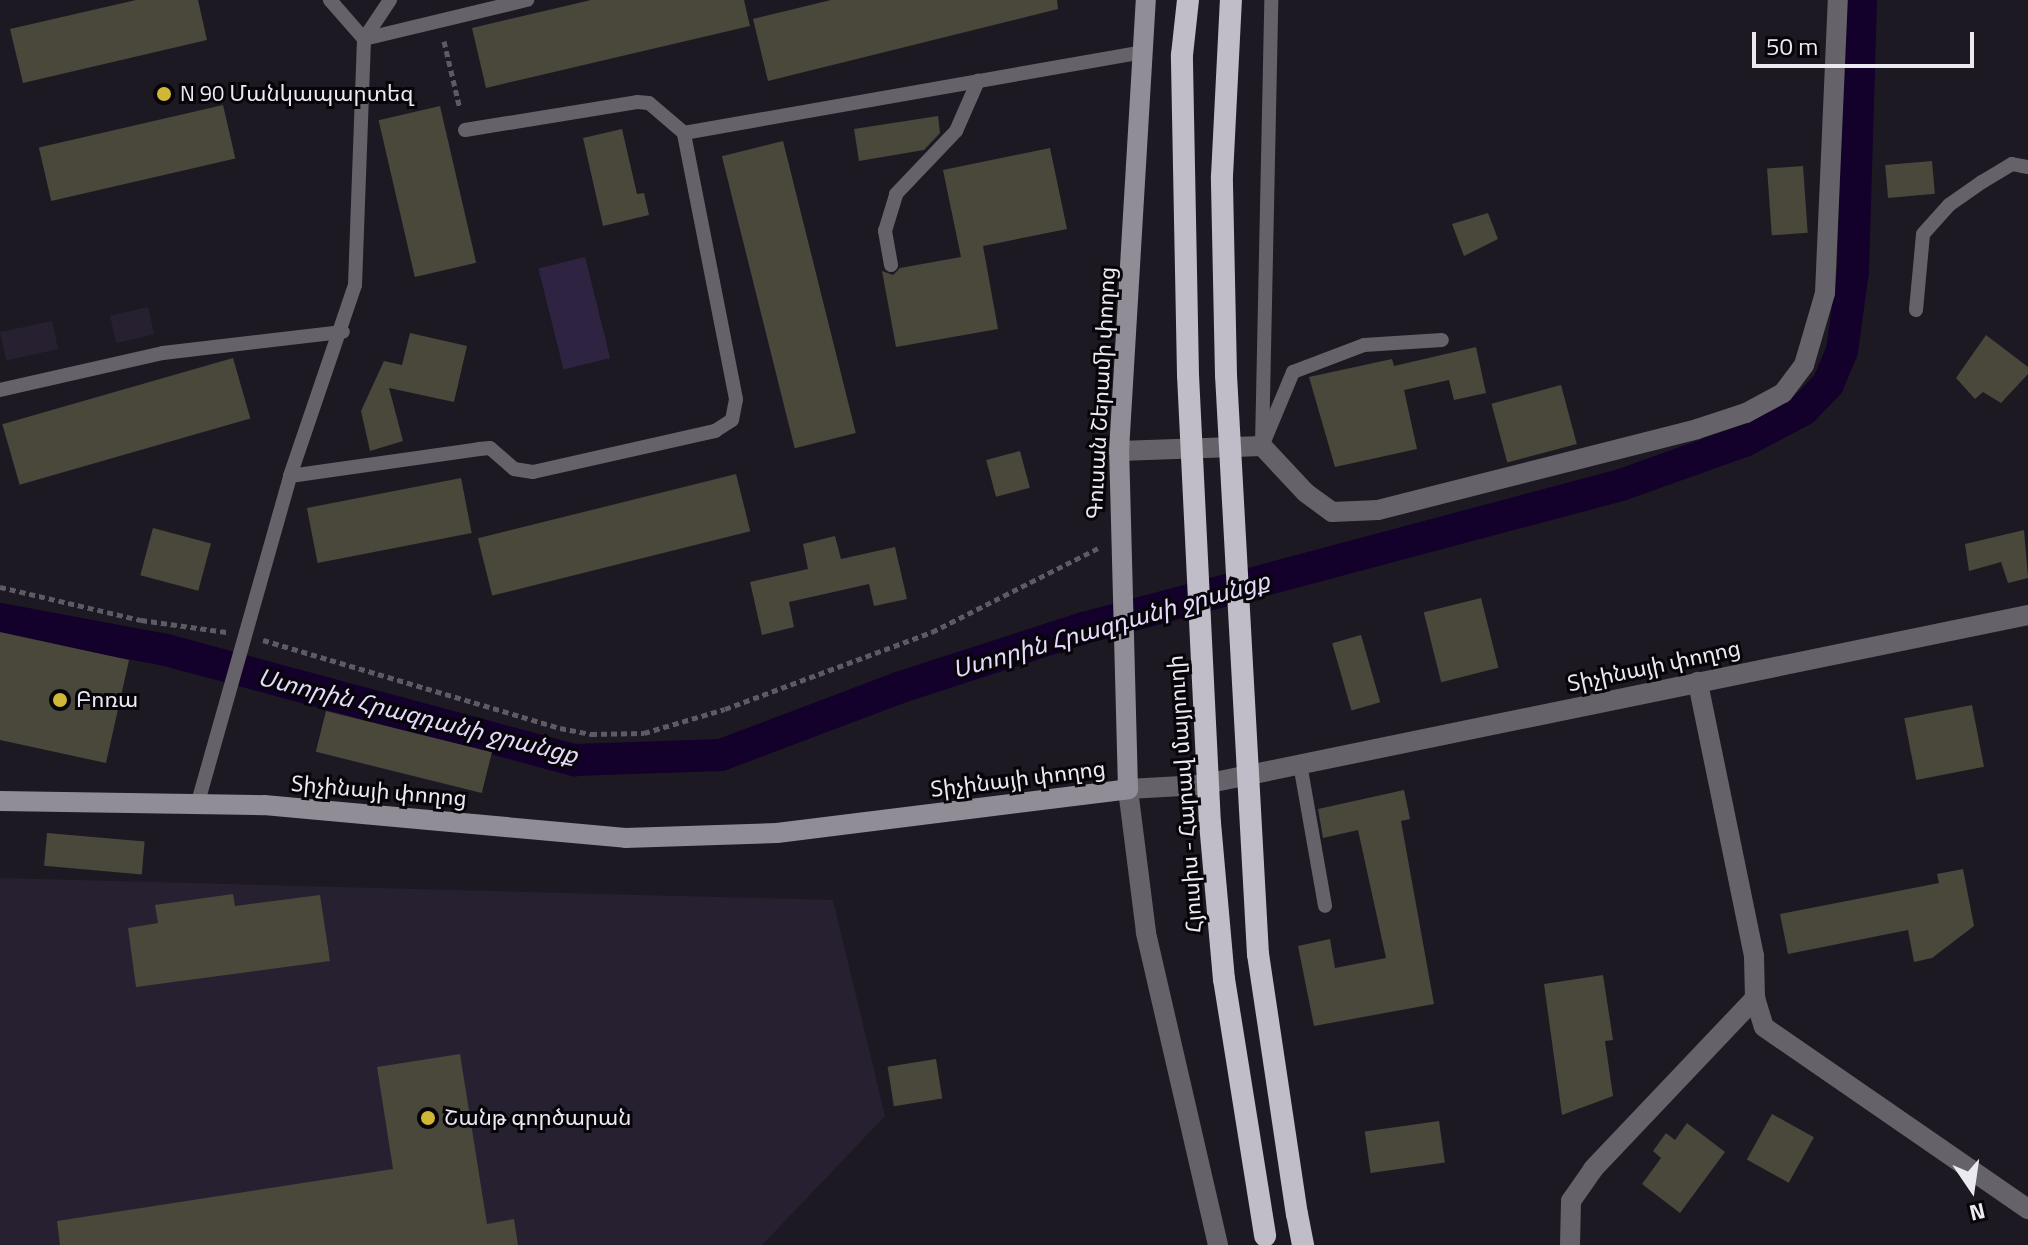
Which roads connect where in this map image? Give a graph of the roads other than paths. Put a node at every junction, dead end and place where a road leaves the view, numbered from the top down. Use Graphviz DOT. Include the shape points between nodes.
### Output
graph roads {
  1 [pos="330,0"];
  2 [pos="390,0"];
  3 [pos="527,0"];
  4 [pos="1146,0"];
  5 [pos="1188,0"];
  6 [pos="1231,0"];
  7 [pos="1271,0"];
  8 [pos="1838,0"];
  9 [pos="364,39"];
  10 [pos="1140,53"];
  11 [pos="978,81"];
  12 [pos="465,130"];
  13 [pos="684,133"];
  14 [pos="2028,167"];
  15 [pos="891,265"];
  16 [pos="1916,310"];
  17 [pos="343,332"];
  18 [pos="1442,340"];
  19 [pos="0,390"];
  20 [pos="1262,446"];
  21 [pos="1119,451"];
  22 [pos="290,476"];
  23 [pos="2028,615"];
  24 [pos="1698,682"];
  25 [pos="1300,764"];
  26 [pos="1128,789"];
  27 [pos="0,801"];
  28 [pos="198,802"];
  29 [pos="1325,906"];
  30 [pos="1755,998"];
  31 [pos="2028,1209"];
  32 [pos="1266,1240"];
  33 [pos="1218,1245"];
  34 [pos="1303,1245"];
  35 [pos="1570,1245"];
  1 -- 9 [label="lane"];
  2 -- 9 [label="lane"];
  3 -- 9 [label="lane"];
  4 -- 10 [label="main road, Գուսան Շերամի փողոց"];
  5 -- 32 [label="highway, Հյուսիս - Հարավ մայրուղի, bridge" via="1182,55 1188,375 1210,823 1224,979"];
  6 -- 34 [label="highway, bridge" via="1222,176 1226,375 1258,954"];
  7 -- 20 [label="lane"];
  8 -- 20 [label="street" via="1825,293 1804,365 1783,393 1746,413 1697,429 1378,510 1332,512 1306,493"];
  9 -- 17 [label="lane" via="355,285"];
  10 -- 11 [label="lane"];
  10 -- 21 [label="main road, Գուսան Շերամի փողոց"];
  11 -- 13 [label="lane"];
  11 -- 15 [label="lane" via="956,131 896,194 885,231"];
  12 -- 13 [label="lane" via="637,102 649,103"];
  13 -- 22 [label="lane" via="736,399 732,420 715,431 533,472 514,469 490,448"];
  14 -- 16 [label="lane" via="2012,164 1982,182 1949,205 1923,234"];
  17 -- 19 [label="lane" via="163,353"];
  17 -- 22 [label="lane"];
  18 -- 20 [label="lane" via="1364,345 1293,372"];
  20 -- 21 [label="street"];
  21 -- 26 [label="main road, Գուսան Շերամի փողոց"];
  22 -- 28 [label="lane"];
  23 -- 24 [label="street, Տիչինայի փողոց"];
  24 -- 25 [label="street, Տիչինայի փողոց"];
  24 -- 30 [label="street" via="1754,956"];
  25 -- 26 [label="street, Տիչինայի փողոց" via="1200,785"];
  25 -- 29 [label="lane"];
  26 -- 28 [label="main road, Տիչինայի փողոց" via="777,833 625,838"];
  26 -- 33 [label="street" via="1146,932"];
  27 -- 28 [label="main road, Տիչինայի փողոց"];
  30 -- 31 [label="street" via="1764,1027"];
  30 -- 35 [label="street" via="1593,1169 1571,1201"];
}
